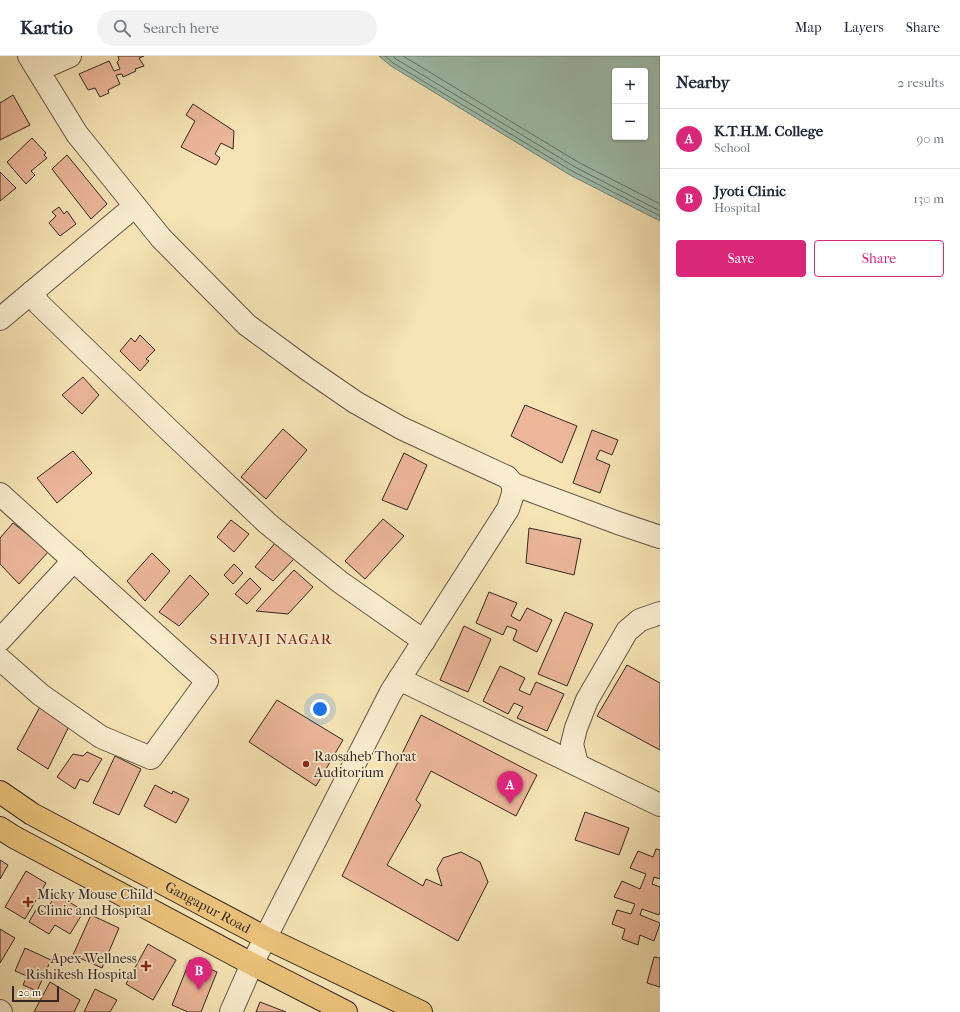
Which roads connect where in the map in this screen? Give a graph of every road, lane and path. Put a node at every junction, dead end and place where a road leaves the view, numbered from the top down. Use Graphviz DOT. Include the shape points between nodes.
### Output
graph roads {
  1 [pos="70,56"];
  2 [pos="34,63"];
  3 [pos="135,206"];
  4 [pos="32,292"];
  5 [pos="0,319"];
  6 [pos="513,484"];
  7 [pos="0,494"];
  8 [pos="660,537"];
  9 [pos="74,560"];
  10 [pos="660,612"];
  11 [pos="0,640"];
  12 [pos="424,641"];
  13 [pos="0,659"];
  14 [pos="399,679"];
  15 [pos="577,764"];
  16 [pos="0,792"];
  17 [pos="660,805"];
  18 [pos="0,828"];
  19 [pos="266,938"];
  20 [pos="252,964"];
  21 [pos="231,1012"];
  22 [pos="346,1012"];
  23 [pos="421,1012"];
  1 -- 2 [label="street"];
  2 -- 3 [label="street" via="77,134"];
  3 -- 4 [label="street"];
  3 -- 6 [label="street" via="161,238 247,325 355,402 401,428 507,477"];
  4 -- 5 [label="street"];
  4 -- 12 [label="street" via="39,304 267,524 340,582"];
  6 -- 8 [label="street" via="618,524"];
  6 -- 12 [label="street" via="508,509"];
  7 -- 9 [label="street"];
  9 -- 11 [label="street"];
  9 -- 13 [label="street" via="208,681 151,758 101,737 41,695"];
  10 -- 15 [label="street" via="640,620 627,631 587,700 572,744"];
  12 -- 14 [label="street"];
  14 -- 15 [label="street"];
  14 -- 19 [label="street"];
  15 -- 17 [label="street"];
  16 -- 19 [label="main road, Gangapur Road" via="32,814"];
  18 -- 20 [label="main road, Gangapur Road"];
  19 -- 20 [label="street"];
  19 -- 23 [label="main road, Gangapur Road"];
  20 -- 21 [label="street"];
  20 -- 22 [label="main road, Gangapur Road"];
}
